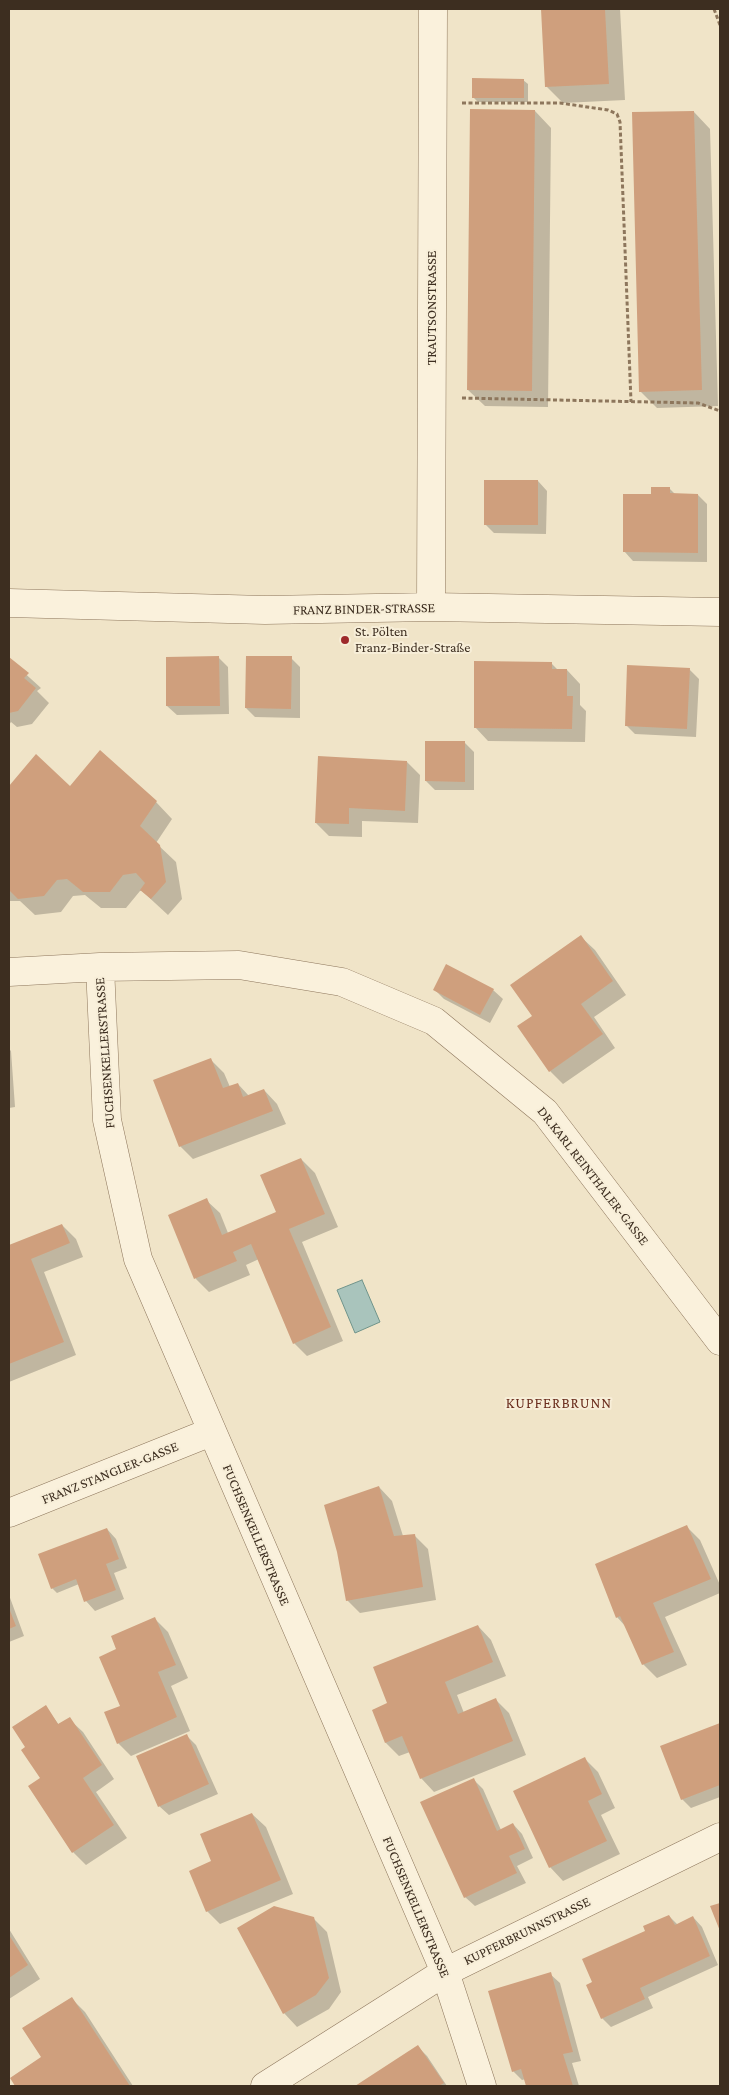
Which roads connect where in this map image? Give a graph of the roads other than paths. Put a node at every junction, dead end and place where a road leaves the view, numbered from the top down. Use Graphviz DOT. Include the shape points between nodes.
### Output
graph roads {
  1 [pos="433,9"];
  2 [pos="9,603"];
  3 [pos="431,607"];
  4 [pos="720,612"];
  5 [pos="100,966"];
  6 [pos="9,972"];
  7 [pos="720,1341"];
  8 [pos="211,1432"];
  9 [pos="9,1513"];
  10 [pos="720,1837"];
  11 [pos="445,1972"];
  12 [pos="265,2086"];
  13 [pos="482,2086"];
  1 -- 3 [label="street, TRAUTSONSTRASSE"];
  2 -- 3 [label="street, FRANZ BINDER-STRASSE" via="275,610"];
  3 -- 4 [label="street, FRANZ BINDER-STRASSE"];
  5 -- 6 [label="street, DR.KARL REINTHALER-GASSE"];
  5 -- 7 [label="street, DR.KARL REINTHALER-GASSE" via="239,965 342,982 434,1021 546,1112"];
  5 -- 8 [label="street, FUCHSENKELLERSTRASSE" via="107,1120 138,1259"];
  8 -- 9 [label="street, FRANZ STANGLER-GASSE"];
  8 -- 11 [label="street, FUCHSENKELLERSTRASSE"];
  10 -- 11 [label="street, KUPFERBRUNNSTRASSE"];
  11 -- 12 [label="street, KUPFERBRUNNSTRASSE"];
  11 -- 13 [label="street, FUCHSENKELLERSTRASSE"];
}
